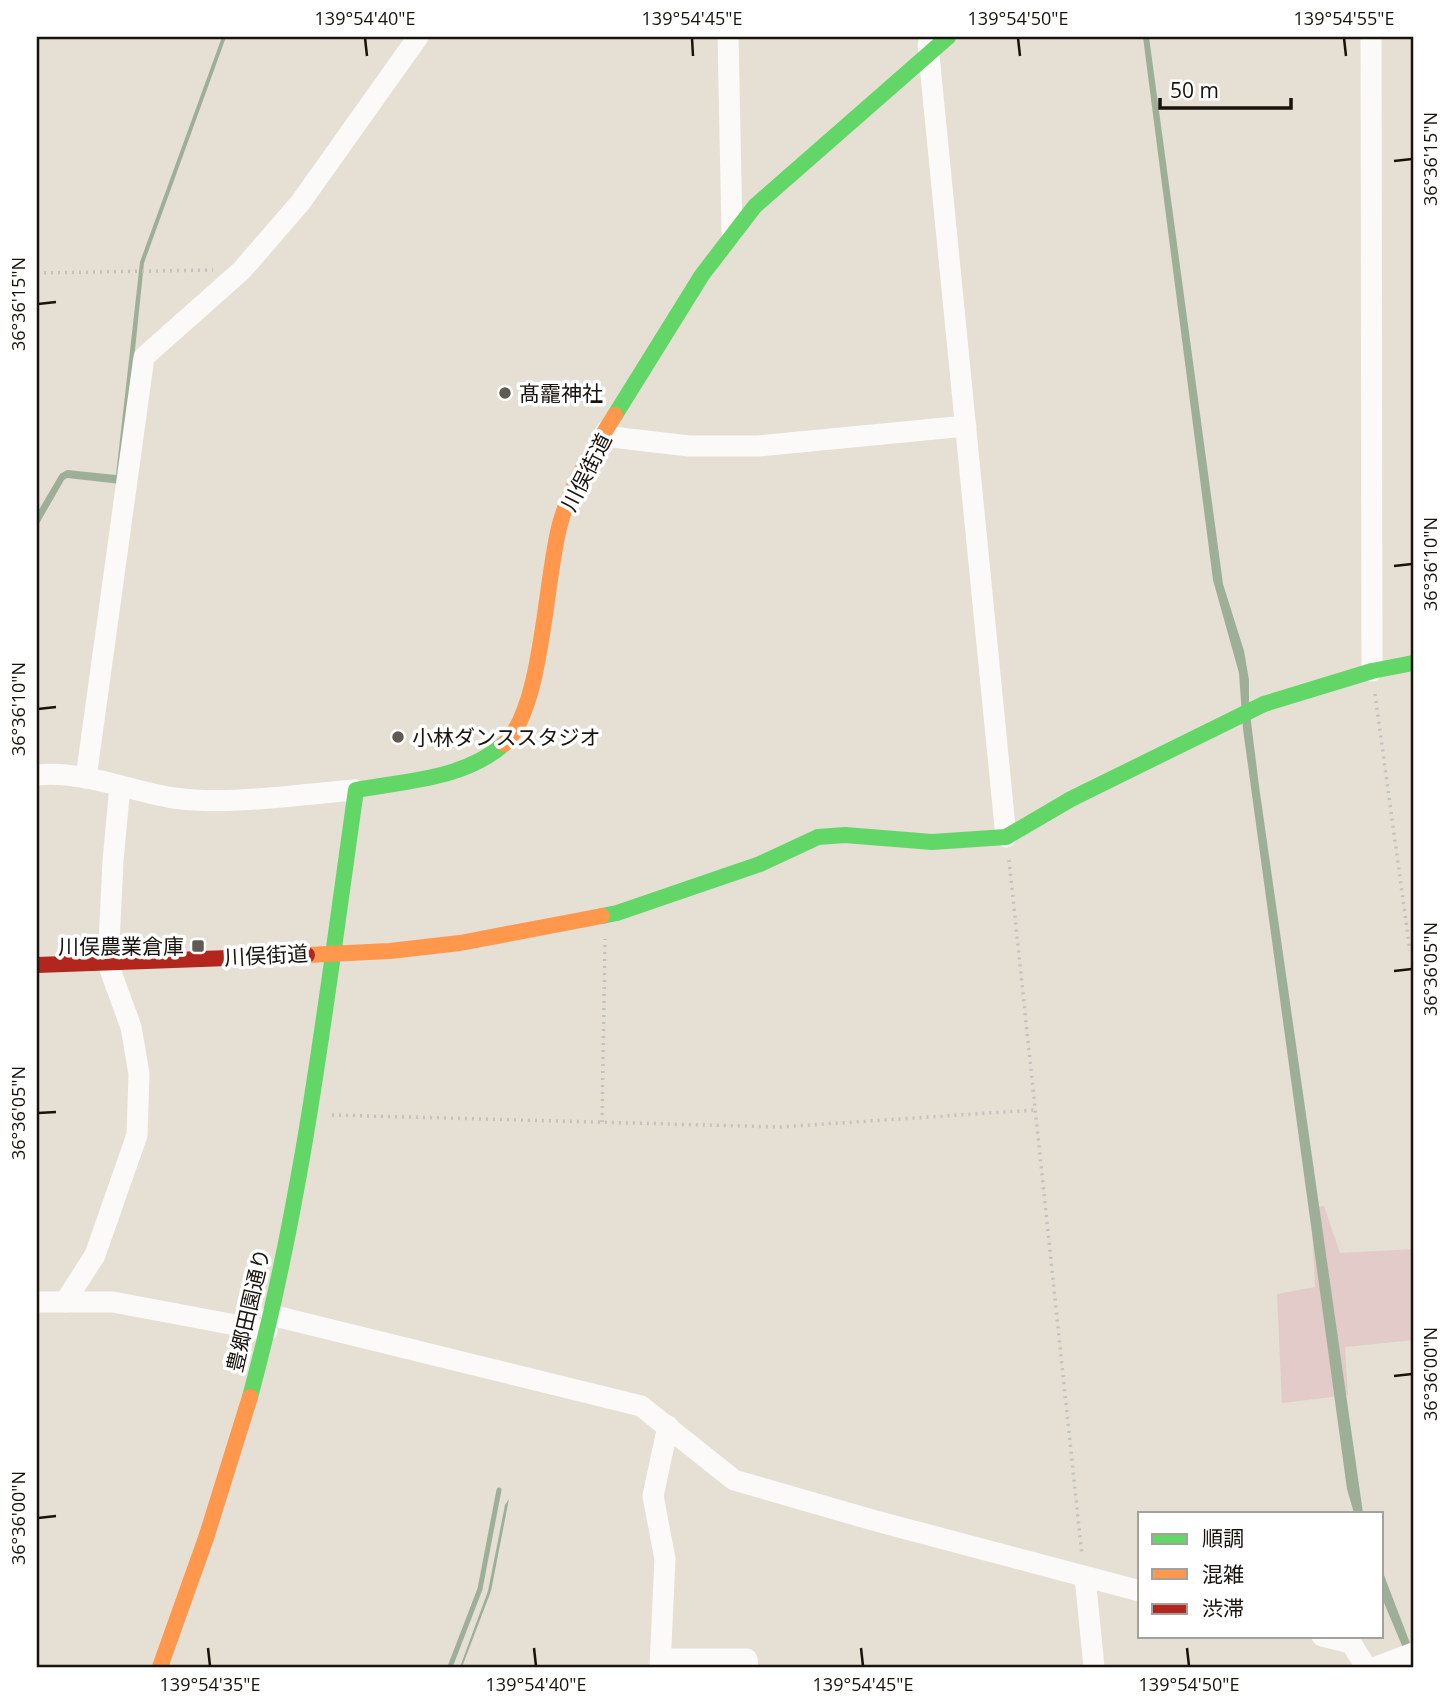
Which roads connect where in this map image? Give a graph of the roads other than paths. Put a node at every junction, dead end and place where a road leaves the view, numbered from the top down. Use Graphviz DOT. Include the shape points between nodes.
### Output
graph roads {
  1 [pos="418,37"];
  2 [pos="728,37"];
  3 [pos="948,37"];
  4 [pos="1371,37"];
  5 [pos="928,45"];
  6 [pos="732,232"];
  7 [pos="966,426"];
  8 [pos="605,432"];
  9 [pos="1413,663"];
  10 [pos="1372,671"];
  11 [pos="37,775"];
  12 [pos="86,778"];
  13 [pos="120,786"];
  14 [pos="356,790"];
  15 [pos="1006,837"];
  16 [pos="332,952"];
  17 [pos="108,964"];
  18 [pos="37,965"];
  19 [pos="65,1301"];
  20 [pos="37,1302"];
  21 [pos="269,1323"];
  22 [pos="668,1426"];
  23 [pos="1085,1577"];
  24 [pos="1138,1590"];
  25 [pos="1330,1638"];
  26 [pos="1413,1653"];
  27 [pos="661,1663"];
  28 [pos="160,1667"];
  29 [pos="748,1667"];
  30 [pos="1094,1667"];
  31 [pos="1366,1667"];
  32 [pos="1376,1667"];
  1 -- 12 [label="street" via="300,203 242,270 144,357"];
  2 -- 6 [label="street"];
  3 -- 5 [label="street, 川俣街道"];
  4 -- 10 [label="street"];
  5 -- 6 [label="street, 川俣街道"];
  5 -- 7 [label="street"];
  6 -- 8 [label="street, 川俣街道"];
  7 -- 8 [label="street" via="758,446 689,446 612,437"];
  7 -- 15 [label="street"];
  8 -- 14 [label="street, 川俣街道" via="566,504 523,720 507,742 485,759"];
  9 -- 10 [label="street"];
  10 -- 15 [label="street" via="1264,705 1072,799"];
  11 -- 12 [label="street, 川俣街道"];
  12 -- 13 [label="street, 川俣街道"];
  13 -- 14 [label="street, 川俣街道" via="174,798 217,800"];
  13 -- 17 [label="street"];
  14 -- 16 [label="street, 川俣街道"];
  15 -- 16 [label="street" via="932,842 818,837 760,864 605,915 460,943"];
  16 -- 17 [label="street, 川俣街道"];
  16 -- 21 [label="street, 豊郷田園通り" via="309,1114"];
  17 -- 18 [label="street, 川俣街道"];
  17 -- 19 [label="street" via="131,1027 139,1074 136,1135 95,1255"];
  19 -- 20 [label="street"];
  19 -- 21 [label="street" via="113,1302"];
  21 -- 22 [label="street" via="641,1406"];
  21 -- 28 [label="street, 豊郷田園通り" via="231,1464"];
  22 -- 23 [label="street" via="734,1480"];
  22 -- 27 [label="street" via="653,1496 665,1559"];
  23 -- 24 [label="street"];
  23 -- 30 [label="street"];
  25 -- 31 [label="street" via="1351,1643"];
  26 -- 32 [label="street"];
  27 -- 29 [label="street" via="747,1659"];
}
